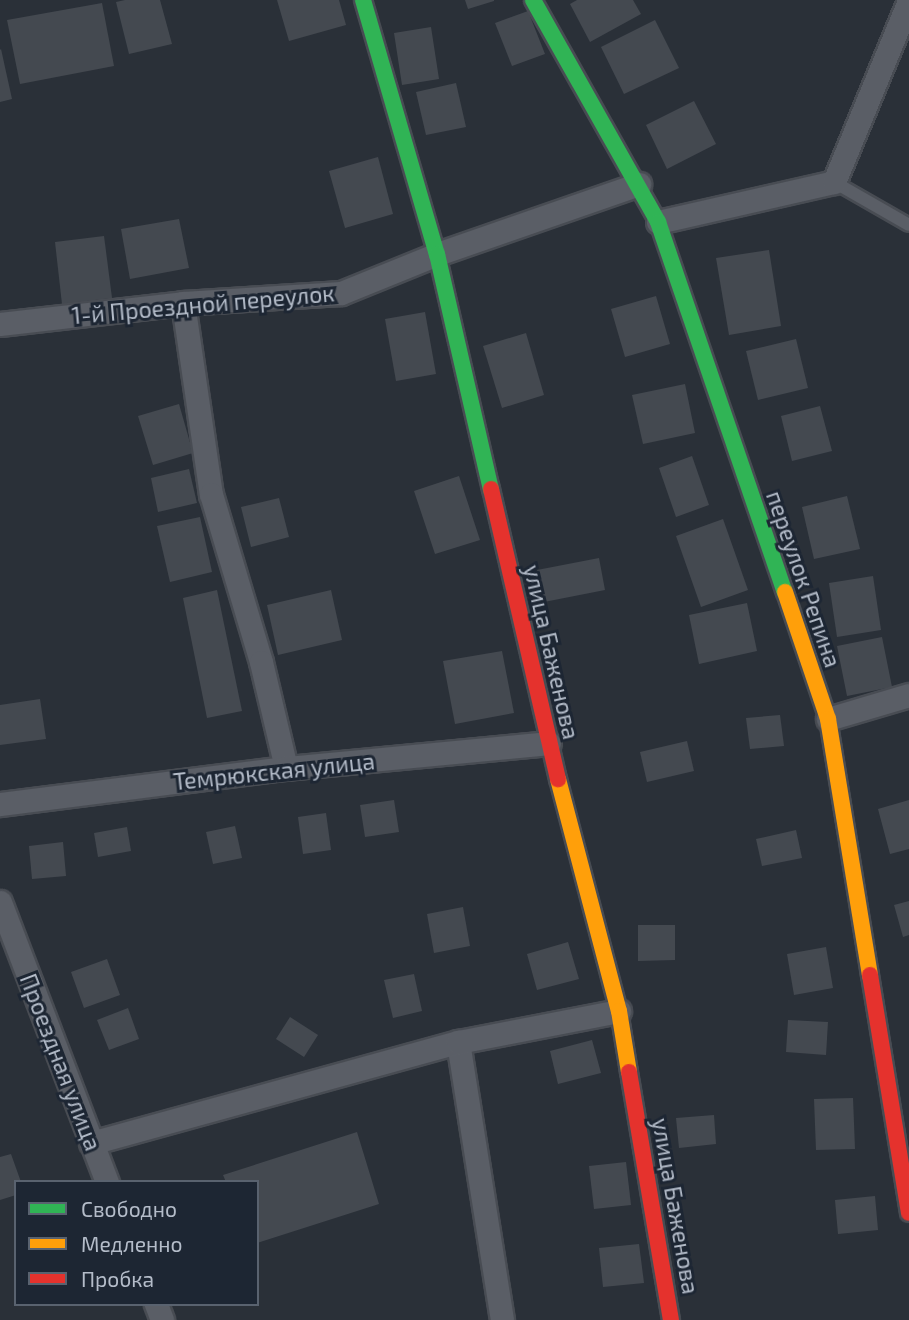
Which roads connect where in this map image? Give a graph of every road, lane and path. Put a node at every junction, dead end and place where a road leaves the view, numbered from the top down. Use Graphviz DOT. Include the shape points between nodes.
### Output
graph roads {
  1 [pos="363,0"];
  2 [pos="533,0"];
  3 [pos="909,1"];
  4 [pos="834,182"];
  5 [pos="639,184"];
  6 [pos="657,222"];
  7 [pos="909,225"];
  8 [pos="438,254"];
  9 [pos="183,303"];
  10 [pos="0,324"];
  11 [pos="909,695"];
  12 [pos="828,719"];
  13 [pos="549,743"];
  14 [pos="286,768"];
  15 [pos="0,804"];
  16 [pos="0,902"];
  17 [pos="619,1011"];
  18 [pos="458,1042"];
  19 [pos="91,1143"];
  20 [pos="106,1180"];
  21 [pos="909,1213"];
  22 [pos="502,1320"];
  23 [pos="671,1320"];
  1 -- 8 [label="street, улица Баженова"];
  2 -- 5 [label="street, переулок Репина"];
  3 -- 4 [label="street"];
  4 -- 6 [label="street"];
  4 -- 7 [label="lane"];
  5 -- 6 [label="street, переулок Репина"];
  5 -- 8 [label="street, 1-й Проездной переулок"];
  6 -- 12 [label="street, переулок Репина"];
  8 -- 9 [label="street, 1-й Проездной переулок" via="341,293"];
  8 -- 13 [label="street, улица Баженова"];
  9 -- 10 [label="street, 1-й Проездной переулок"];
  9 -- 14 [label="street" via="211,494 261,662"];
  11 -- 12 [label="street"];
  12 -- 21 [label="street, переулок Репина"];
  13 -- 14 [label="street, Темрюкская улица"];
  13 -- 17 [label="street, улица Баженова"];
  14 -- 15 [label="street, Темрюкская улица"];
  16 -- 19 [label="street, Проездная улица"];
  17 -- 18 [label="street"];
  17 -- 23 [label="street, улица Баженова"];
  18 -- 19 [label="street"];
  18 -- 22 [label="street"];
  19 -- 20 [label="street, Проездная улица"];
}
